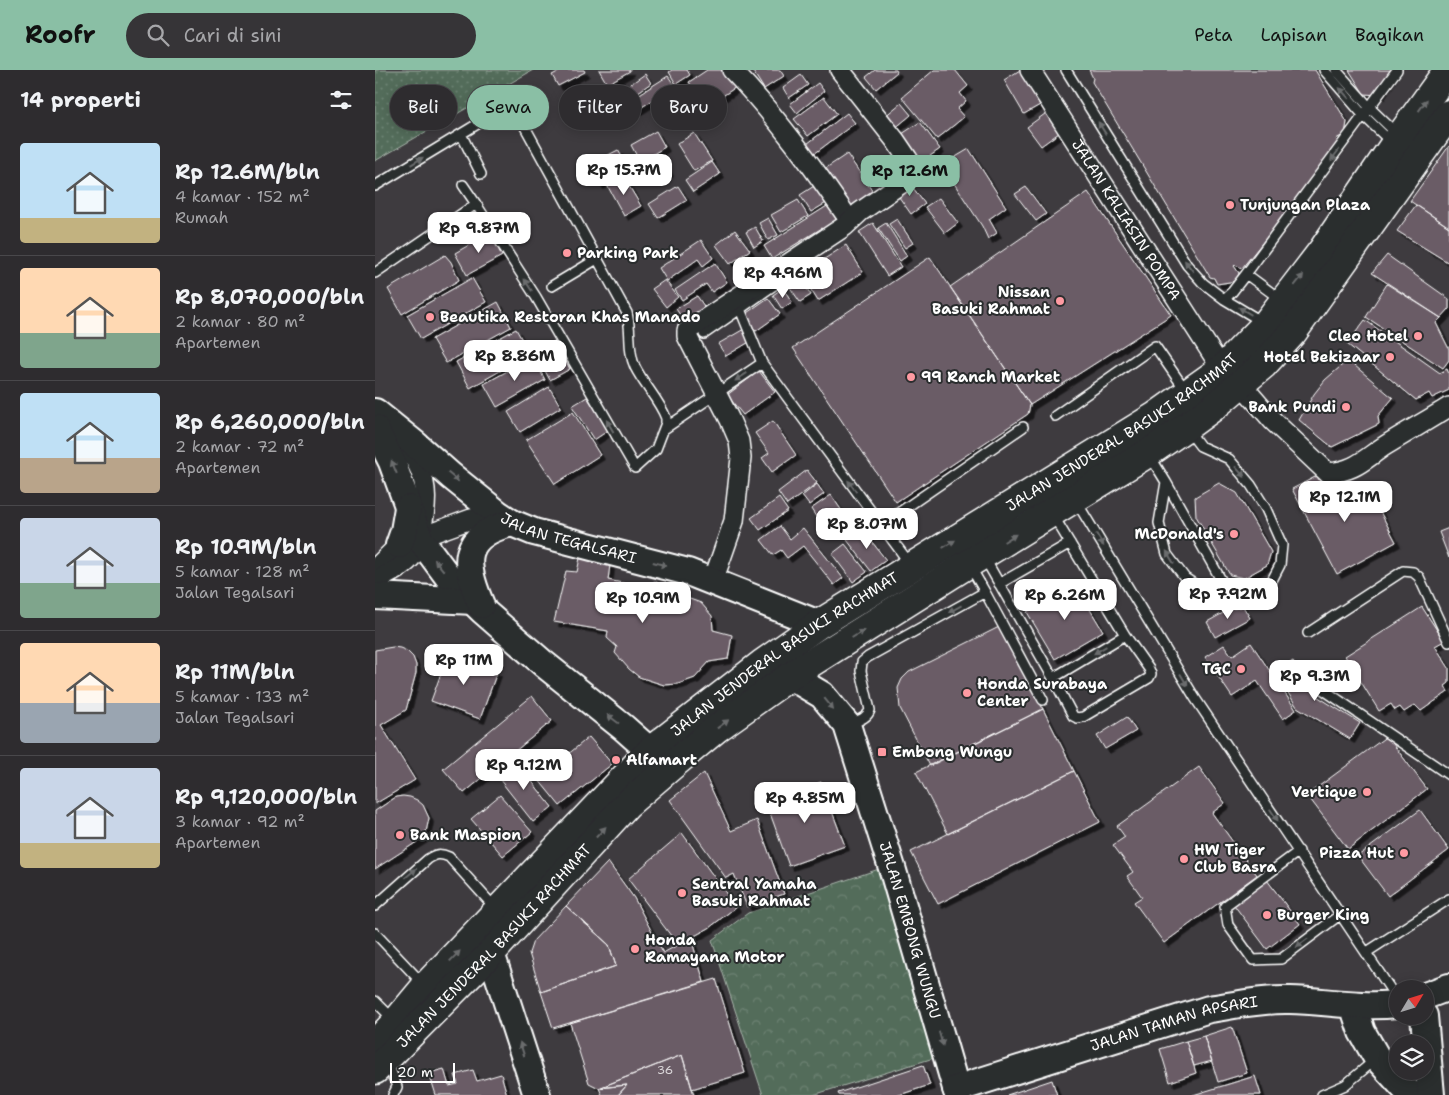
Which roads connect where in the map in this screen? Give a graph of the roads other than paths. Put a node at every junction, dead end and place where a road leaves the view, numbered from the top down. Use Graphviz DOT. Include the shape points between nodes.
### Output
graph roads {
  1 [pos="732,70"];
  2 [pos="840,70"];
  3 [pos="1030,70"];
  4 [pos="1066,70"];
  5 [pos="1324,70"];
  6 [pos="1336,70"];
  7 [pos="1397,70"];
  8 [pos="1448,70"];
  9 [pos="1367,112"];
  10 [pos="1449,114"];
  11 [pos="1440,131"];
  12 [pos="461,134"];
  13 [pos="1397,141"];
  14 [pos="481,174"];
  15 [pos="463,184"];
  16 [pos="375,186"];
  17 [pos="476,204"];
  18 [pos="850,221"];
  19 [pos="831,245"];
  20 [pos="597,259"];
  21 [pos="375,273"];
  22 [pos="1246,274"];
  23 [pos="552,286"];
  24 [pos="1224,299"];
  25 [pos="1283,301"];
  26 [pos="740,309"];
  27 [pos="1266,324"];
  28 [pos="704,334"];
  29 [pos="762,363"];
  30 [pos="1232,376"];
  31 [pos="1188,393"];
  32 [pos="717,394"];
  33 [pos="1449,407"];
  34 [pos="375,413"];
  35 [pos="1055,416"];
  36 [pos="1023,427"];
  37 [pos="1186,427"];
  38 [pos="375,428"];
  39 [pos="664,429"];
  40 [pos="1148,453"];
  41 [pos="1166,482"];
  42 [pos="1074,499"];
  43 [pos="1051,513"];
  44 [pos="505,518"];
  45 [pos="881,525"];
  46 [pos="409,542"];
  47 [pos="1071,543"];
  48 [pos="976,560"];
  49 [pos="912,566"];
  50 [pos="375,568"];
  51 [pos="375,581"];
  52 [pos="713,581"];
  53 [pos="999,584"];
  54 [pos="985,592"];
  55 [pos="375,596"];
  56 [pos="1234,603"];
  57 [pos="478,606"];
  58 [pos="819,624"];
  59 [pos="1308,633"];
  60 [pos="1125,635"];
  61 [pos="1449,642"];
  62 [pos="790,676"];
  63 [pos="1053,678"];
  64 [pos="1318,686"];
  65 [pos="1043,700"];
  66 [pos="847,725"];
  67 [pos="650,751"];
  68 [pos="1449,775"];
  69 [pos="1299,851"];
  70 [pos="1449,899"];
  71 [pos="375,906"];
  72 [pos="498,911"];
  73 [pos="1341,914"];
  74 [pos="375,933"];
  75 [pos="1367,952"];
  76 [pos="491,953"];
  77 [pos="426,986"];
  78 [pos="1389,986"];
  79 [pos="1449,987"];
  80 [pos="1434,993"];
  81 [pos="375,1001"];
  82 [pos="1353,1005"];
  83 [pos="1389,1005"];
  84 [pos="396,1022"];
  85 [pos="1424,1025"];
  86 [pos="379,1058"];
  87 [pos="1377,1058"];
  88 [pos="957,1092"];
  89 [pos="1424,1093"];
  90 [pos="393,1095"];
  91 [pos="537,1095"];
  92 [pos="1321,1095"];
  1 -- 18 [label="street" via="791,137"];
  2 -- 18 [label="street" via="915,171 913,176"];
  3 -- 30 [label="street, JALAN KALIASIN POMPA"];
  24 -- 4 [label="lane, one-way" via="1187,265"];
  9 -- 5 [label="lane, one-way"];
  6 -- 9 [label="lane"];
  7 -- 9 [label="lane"];
  13 -- 8 [label="main road, JALAN JENDERAL BASUKI RACHMAT, one-way"];
  9 -- 13 [label="lane"];
  9 -- 22 [label="lane, one-way"];
  10 -- 11 [label="main road, JALAN JENDERAL BASUKI RACHMAT"];
  11 -- 30 [label="main road, JALAN JENDERAL BASUKI RACHMAT" via="1277,351"];
  12 -- 14 [label="lane"];
  16 -- 12 [label="lane, one-way"];
  12 -- 20 [label="lane" via="499,112 508,110 519,116"];
  25 -- 13 [label="main road, JALAN JENDERAL BASUKI RACHMAT, one-way" via="1322,251"];
  15 -- 17 [label="lane"];
  17 -- 21 [label="lane"];
  39 -- 17 [label="lane, one-way" via="656,449 635,468 536,297"];
  18 -- 32 [label="street" via="687,331"];
  19 -- 26 [label="lane"];
  20 -- 23 [label="lane"];
  20 -- 39 [label="lane" via="627,313 631,356 664,412"];
  22 -- 24 [label="lane"];
  22 -- 25 [label="lane"];
  27 -- 24 [label="lane, one-way"];
  25 -- 27 [label="main road, JALAN JENDERAL BASUKI RACHMAT"];
  26 -- 28 [label="lane"];
  26 -- 29 [label="lane"];
  27 -- 30 [label="main road, JALAN JENDERAL BASUKI RACHMAT"];
  29 -- 32 [label="lane, one-way"];
  45 -- 29 [label="lane, one-way"];
  30 -- 31 [label="main road, JALAN JENDERAL BASUKI RACHMAT"];
  30 -- 33 [label="street, JALAN KALIASIN POMPA" via="1273,421 1328,473 1353,468"];
  30 -- 37 [label="main road, JALAN JENDERAL BASUKI RACHMAT"];
  31 -- 35 [label="lane" via="1155,346"];
  49 -- 31 [label="main road, JALAN JENDERAL BASUKI RACHMAT, one-way"];
  32 -- 39 [label="lane"];
  32 -- 52 [label="street" via="739,442 741,458 734,521"];
  34 -- 44 [label="street, JALAN TEGALSARI, one-way"];
  34 -- 46 [label="street" via="410,451 426,491 427,506"];
  36 -- 45 [label="lane"];
  37 -- 40 [label="main road, JALAN JENDERAL BASUKI RACHMAT"];
  37 -- 56 [label="lane, one-way" via="1200,446 1229,459 1251,485 1266,508 1282,545 1280,565 1268,588 1254,598"];
  46 -- 38 [label="street, one-way" via="408,508 392,462"];
  40 -- 41 [label="lane"];
  40 -- 42 [label="main road, JALAN JENDERAL BASUKI RACHMAT"];
  41 -- 56 [label="lane"];
  56 -- 41 [label="lane, one-way" via="1185,578 1167,554 1159,524"];
  42 -- 43 [label="main road, JALAN JENDERAL BASUKI RACHMAT"];
  42 -- 69 [label="lane, one-way" via="1195,698"];
  43 -- 47 [label="lane"];
  48 -- 43 [label="main road, JALAN JENDERAL BASUKI RACHMAT, one-way"];
  44 -- 46 [label="street" via="471,519"];
  44 -- 52 [label="street, JALAN TEGALSARI, one-way" via="534,532"];
  44 -- 57 [label="street" via="481,536 469,555"];
  45 -- 49 [label="lane"];
  46 -- 50 [label="street"];
  46 -- 51 [label="street" via="417,549 407,561"];
  57 -- 46 [label="street, one-way"];
  47 -- 53 [label="lane"];
  47 -- 60 [label="lane"];
  48 -- 53 [label="lane"];
  48 -- 54 [label="lane"];
  62 -- 48 [label="main road, JALAN JENDERAL BASUKI RACHMAT, one-way"];
  49 -- 58 [label="main road, JALAN JENDERAL BASUKI RACHMAT"];
  52 -- 58 [label="street, JALAN TEGALSARI"];
  53 -- 63 [label="lane"];
  54 -- 65 [label="lane"];
  54 -- 66 [label="lane, one-way" via="862,662 861,671 871,710 864,718"];
  55 -- 57 [label="street"];
  67 -- 57 [label="street, one-way"];
  58 -- 67 [label="main road, JALAN JENDERAL BASUKI RACHMAT" via="761,664"];
  59 -- 61 [label="lane" via="1403,571 1413,572 1419,577"];
  60 -- 63 [label="lane, one-way"];
  60 -- 63 [label="lane" via="1149,669 1149,678 1077,718"];
  62 -- 66 [label="street, JALAN EMBONG WUNGU, one-way" via="822,695"];
  76 -- 62 [label="main road, JALAN JENDERAL BASUKI RACHMAT, one-way" via="627,804 717,728"];
  64 -- 68 [label="lane"];
  66 -- 88 [label="street, JALAN EMBONG WUNGU, one-way"];
  67 -- 72 [label="main road, JALAN JENDERAL BASUKI RACHMAT"];
  69 -- 73 [label="lane"];
  73 -- 69 [label="lane, one-way" via="1281,959 1253,960 1228,925 1225,906"];
  70 -- 75 [label="lane"];
  71 -- 72 [label="lane, one-way" via="428,859 441,854 449,858"];
  77 -- 72 [label="main road, JALAN JENDERAL BASUKI RACHMAT, one-way"];
  73 -- 75 [label="lane"];
  74 -- 77 [label="lane"];
  75 -- 78 [label="lane"];
  76 -- 86 [label="main road, JALAN JENDERAL BASUKI RACHMAT"];
  91 -- 76 [label="street, one-way"];
  77 -- 84 [label="main road, JALAN JENDERAL BASUKI RACHMAT"];
  79 -- 80 [label="street"];
  81 -- 84 [label="lane"];
  82 -- 83 [label="street, JALAN TAMAN APSARI"];
  82 -- 87 [label="street" via="1362,1032"];
  82 -- 88 [label="street, JALAN TAMAN APSARI" via="1288,1000 1209,1009"];
  84 -- 86 [label="main road, JALAN JENDERAL BASUKI RACHMAT"];
  85 -- 89 [label="street"];
  86 -- 90 [label="lane" via="397,1087"];
  87 -- 89 [label="street"];
  87 -- 92 [label="lane" via="1345,1085"];
}
